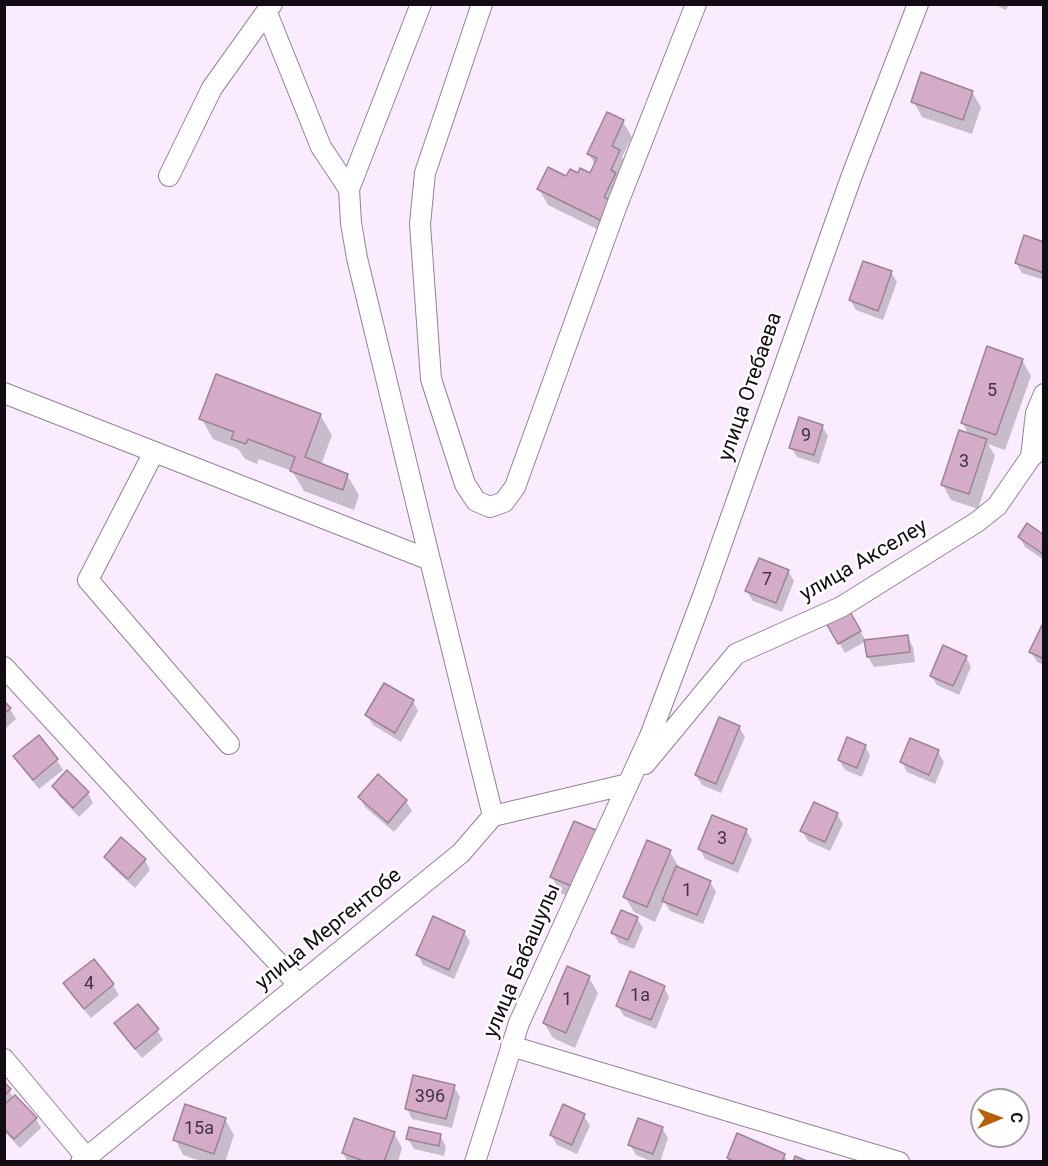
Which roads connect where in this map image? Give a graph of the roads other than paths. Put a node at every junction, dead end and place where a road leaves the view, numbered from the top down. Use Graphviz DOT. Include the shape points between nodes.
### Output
graph roads {
  1 [pos="421,4"];
  2 [pos="482,4"];
  3 [pos="696,4"];
  4 [pos="918,4"];
  5 [pos="269,9"];
  6 [pos="169,176"];
  7 [pos="349,189"];
  8 [pos="4,393"];
  9 [pos="1044,394"];
  10 [pos="154,452"];
  11 [pos="1037,452"];
  12 [pos="430,560"];
  13 [pos="4,667"];
  14 [pos="229,744"];
  15 [pos="628,784"];
  16 [pos="493,816"];
  17 [pos="299,985"];
  18 [pos="512,1046"];
  19 [pos="4,1059"];
  20 [pos="83,1159"];
  21 [pos="474,1161"];
  22 [pos="899,1161"];
  1 -- 7 [label="street"];
  2 -- 3 [label="street" via="425,173 420,224 431,379 465,484 476,501 490,507 504,502 515,487 617,205"];
  4 -- 15 [label="street, улица Отебаева" via="852,175 703,596"];
  5 -- 6 [label="street" via="212,88"];
  5 -- 7 [label="street" via="321,147"];
  7 -- 12 [label="street" via="357,258"];
  8 -- 10 [label="street"];
  9 -- 11 [label="street" via="1036,413"];
  10 -- 12 [label="street"];
  10 -- 14 [label="street" via="88,580"];
  11 -- 15 [label="street, улица Акселеу" via="997,506 977,522 841,608 736,654"];
  12 -- 16 [label="street"];
  13 -- 17 [label="street"];
  15 -- 16 [label="street"];
  15 -- 18 [label="street, улица Бабашулы"];
  16 -- 17 [label="street, улица Мергентобе" via="461,853"];
  17 -- 20 [label="street, улица Мергентобе"];
  18 -- 21 [label="street, улица Бабашулы"];
  18 -- 22 [label="street"];
  19 -- 20 [label="street"];
}
